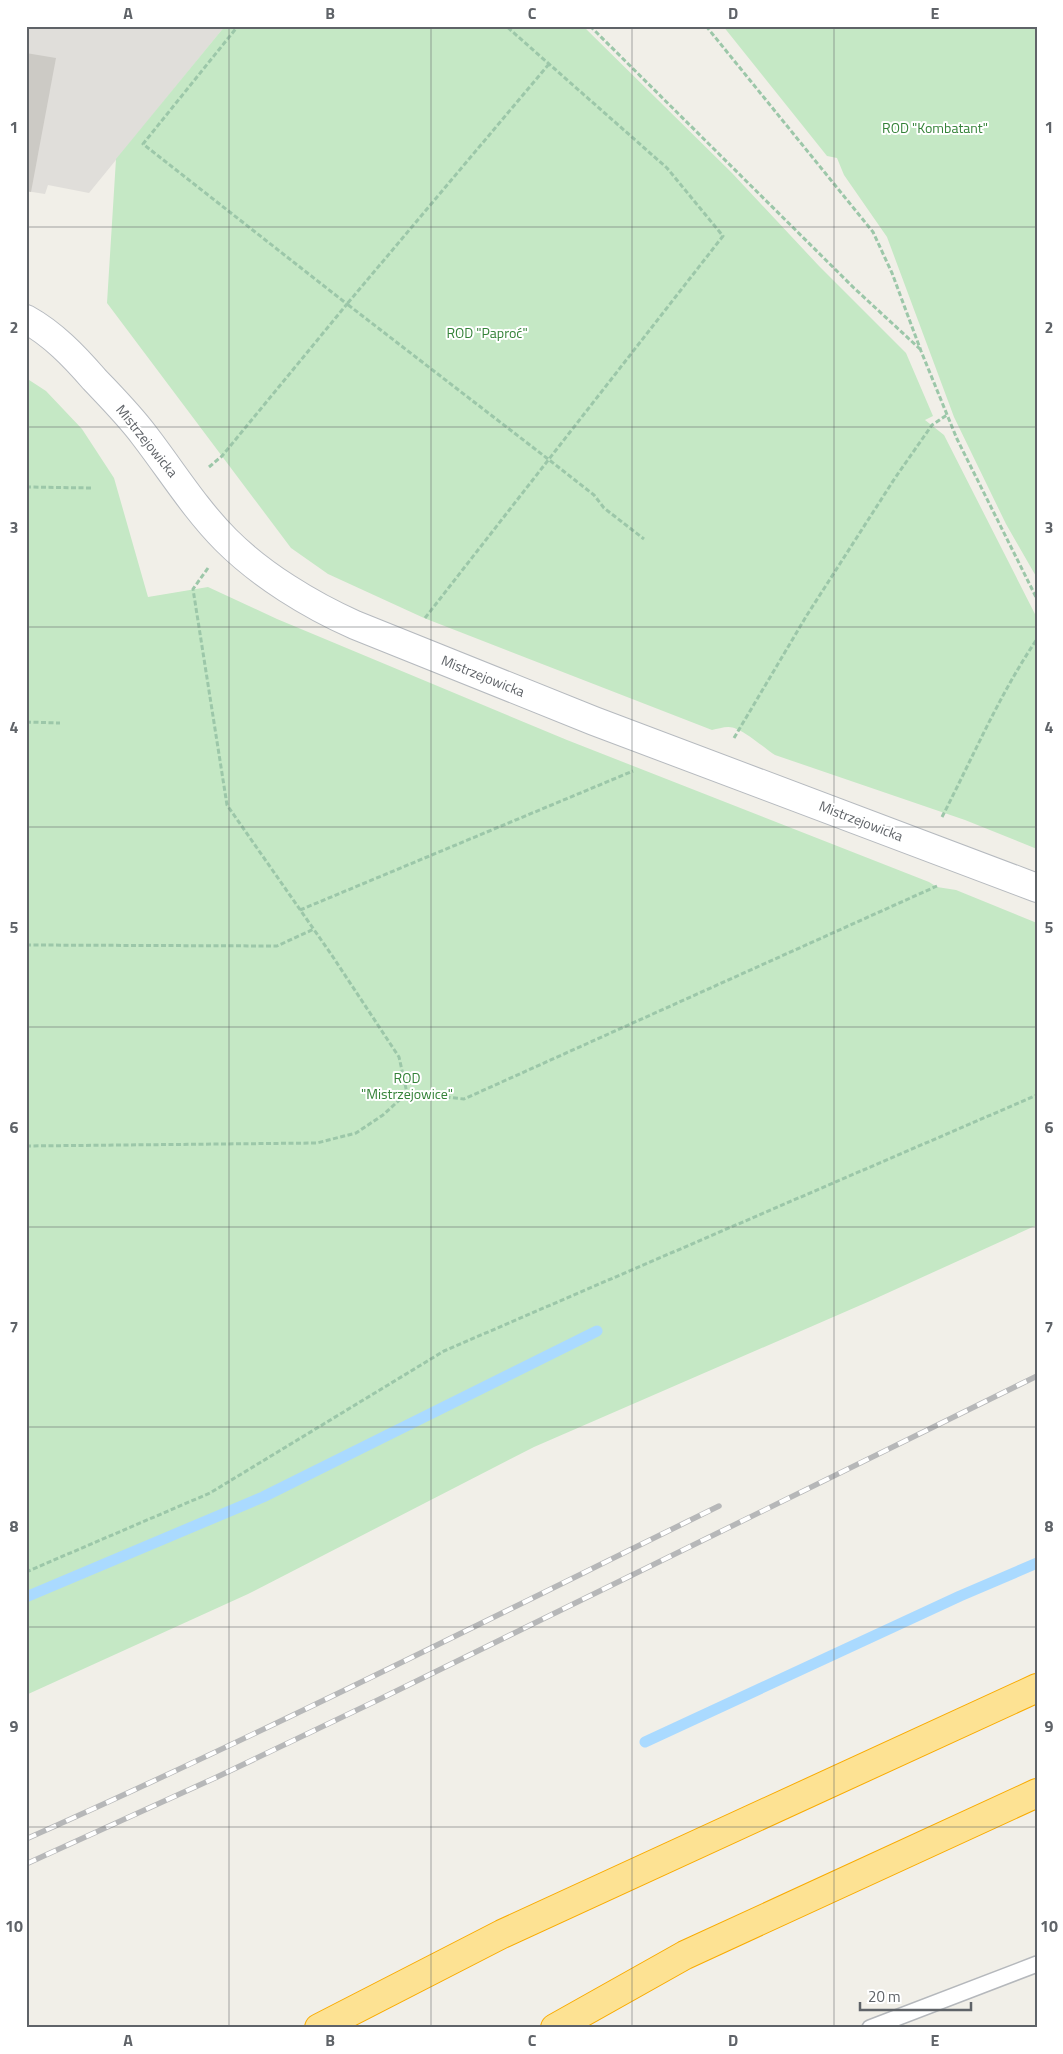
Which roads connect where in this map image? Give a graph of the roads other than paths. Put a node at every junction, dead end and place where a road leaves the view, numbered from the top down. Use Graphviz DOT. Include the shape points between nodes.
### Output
graph roads {
  1 [pos="26,319"];
  2 [pos="1037,888"];
  3 [pos="1037,1688"];
  4 [pos="1037,1793"];
  5 [pos="1037,1964"];
  6 [pos="320,2028"];
  7 [pos="556,2028"];
  8 [pos="870,2028"];
  1 -- 2 [label="street, Mistrzejowicka" via="62,345 97,382 143,433 227,541 282,585 338,617 524,693"];
  3 -- 6 [label="highway" via="502,1934"];
  4 -- 7 [label="highway" via="685,1955"];
  5 -- 8 [label="lane"];
}
